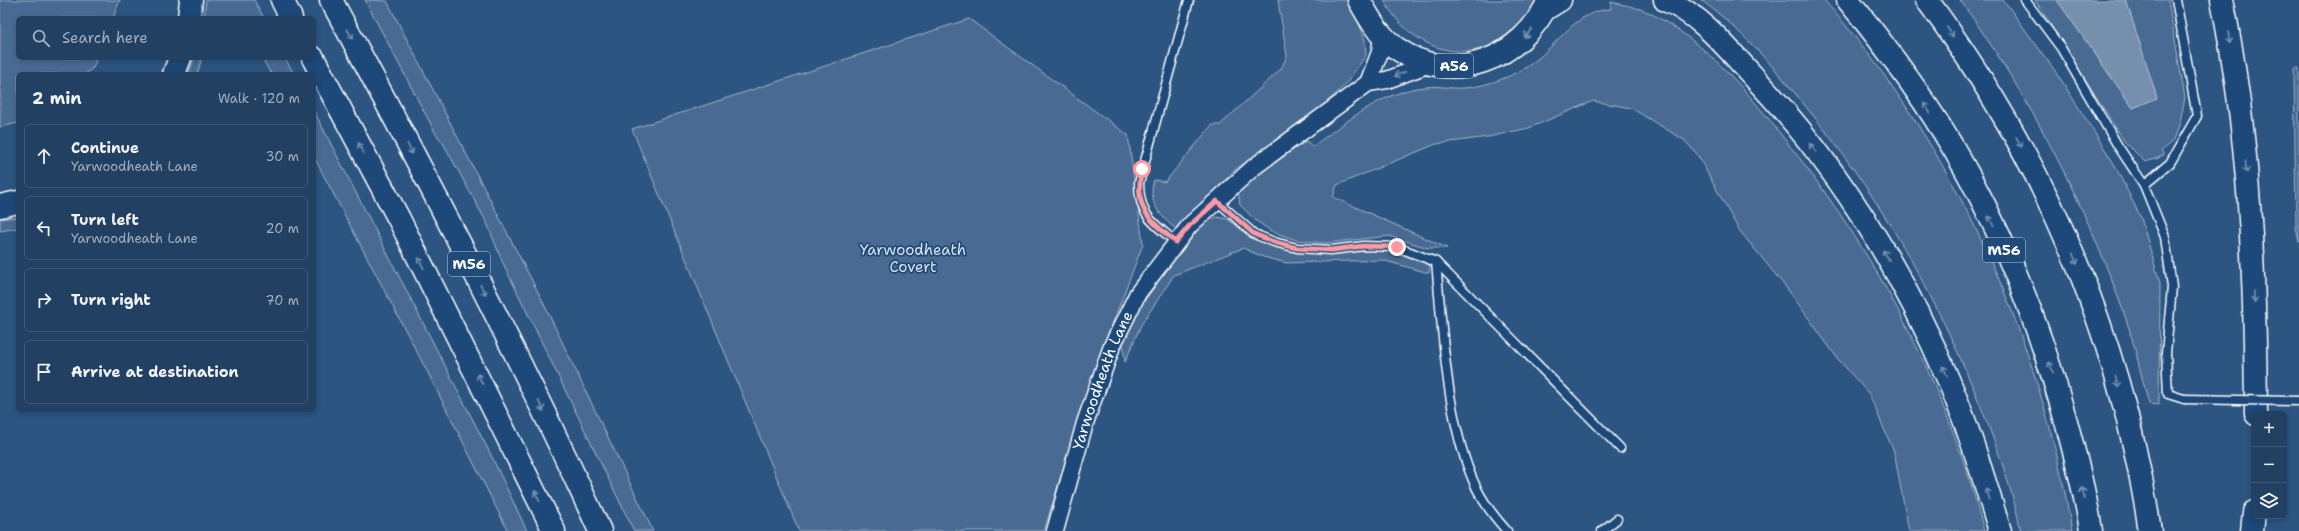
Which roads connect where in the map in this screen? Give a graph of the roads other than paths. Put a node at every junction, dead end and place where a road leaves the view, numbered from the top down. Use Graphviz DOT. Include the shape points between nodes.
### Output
graph roads {
  1 [pos="191,0"];
  2 [pos="282,0"];
  3 [pos="331,0"];
  4 [pos="1189,0"];
  5 [pos="1359,0"];
  6 [pos="1665,0"];
  7 [pos="1848,0"];
  8 [pos="1927,0"];
  9 [pos="2025,0"];
  10 [pos="2176,0"];
  11 [pos="2222,0"];
  12 [pos="1551,3"];
  13 [pos="189,16"];
  14 [pos="291,16"];
  15 [pos="1382,35"];
  16 [pos="179,60"];
  17 [pos="314,60"];
  18 [pos="1432,63"];
  19 [pos="175,72"];
  20 [pos="1368,82"];
  21 [pos="2144,185"];
  22 [pos="1217,201"];
  23 [pos="16,202"];
  24 [pos="0,206"];
  25 [pos="1176,242"];
  26 [pos="1436,262"];
  27 [pos="2299,401"];
  28 [pos="2256,411"];
  29 [pos="1620,448"];
  30 [pos="1617,519"];
  31 [pos="2253,519"];
  32 [pos="554,531"];
  33 [pos="600,531"];
  34 [pos="1054,531"];
  35 [pos="1507,531"];
  36 [pos="1602,531"];
  37 [pos="2000,531"];
  38 [pos="2091,531"];
  39 [pos="2150,531"];
  40 [pos="2252,531"];
  1 -- 13 [label="highway"];
  2 -- 14 [label="highway"];
  3 -- 33 [label="highway, M56, one-way" via="518,359"];
  4 -- 25 [label="lane" via="1139,183 1139,199 1145,213"];
  5 -- 15 [label="highway, A56" via="1374,27"];
  37 -- 6 [label="highway, one-way" via="1949,380 1901,280 1872,232 1824,162 1769,92 1701,24"];
  38 -- 7 [label="highway, M56, one-way" via="2054,376 2024,292 1955,151 1886,47"];
  8 -- 39 [label="highway, one-way" via="1988,87 2025,151 2057,216 2095,307 2114,369 2142,483"];
  9 -- 21 [label="lane" via="2061,48 2118,146"];
  10 -- 21 [label="lane" via="2197,116 2170,163"];
  11 -- 28 [label="highway, one-way" via="2239,99 2252,228"];
  12 -- 18 [label="highway, A56, one-way" via="1528,34 1506,52 1479,64 1450,67"];
  15 -- 18 [label="highway, A56" via="1396,48"];
  15 -- 20 [label="street" via="1380,52"];
  16 -- 19 [label="highway"];
  32 -- 17 [label="highway, M56, one-way" via="399,219"];
  18 -- 20 [label="street, one-way" via="1386,80"];
  20 -- 22 [label="street, Yarwoodheath Lane" via="1254,167"];
  21 -- 27 [label="lane, bridge" via="2165,237 2172,287 2166,353 2168,394 2184,399"];
  22 -- 25 [label="street, Yarwoodheath Lane" via="1190,225"];
  22 -- 26 [label="lane" via="1254,234 1274,242 1297,248 1331,250 1364,246 1397,247"];
  23 -- 24 [label="highway"];
  25 -- 34 [label="street, Yarwoodheath Lane" via="1138,293 1112,346 1085,423"];
  26 -- 29 [label="lane"];
  26 -- 35 [label="lane" via="1450,395 1461,445 1477,489"];
  30 -- 36 [label="lane"];
  31 -- 40 [label="highway"];
}
